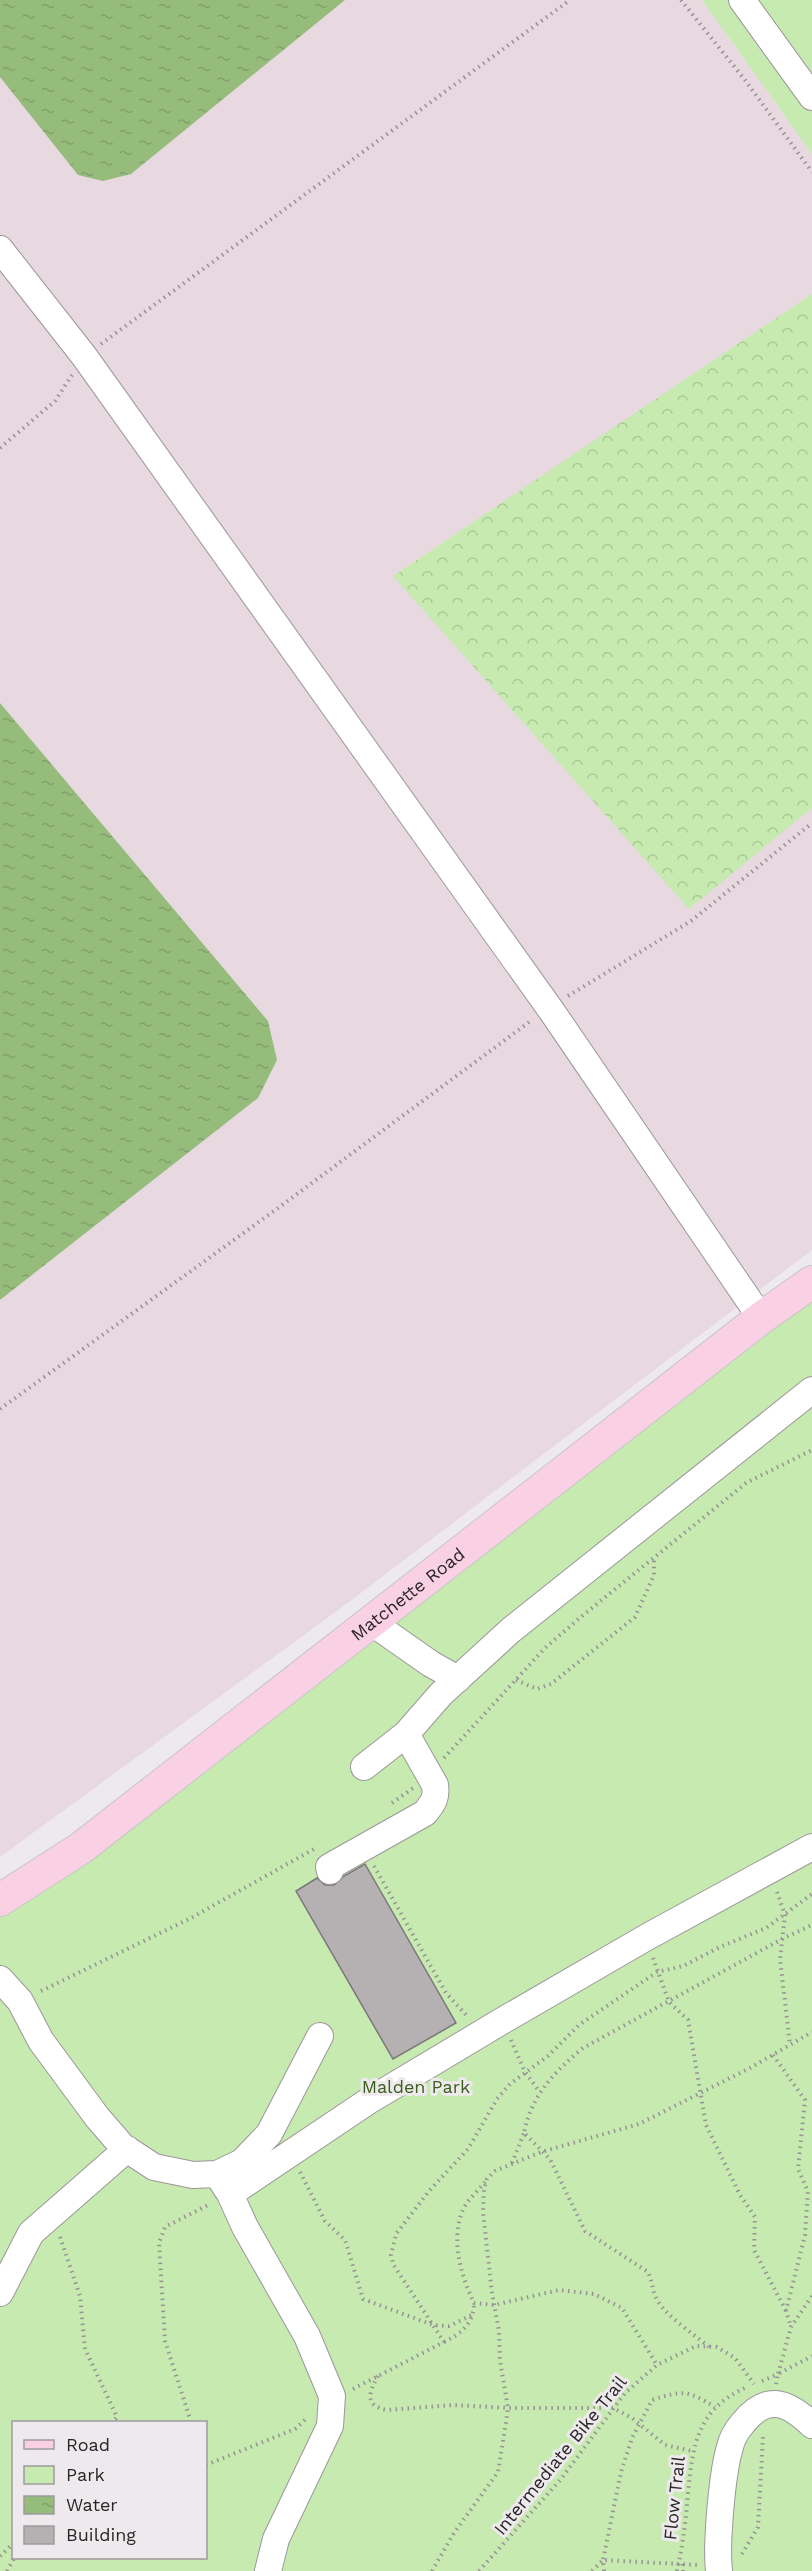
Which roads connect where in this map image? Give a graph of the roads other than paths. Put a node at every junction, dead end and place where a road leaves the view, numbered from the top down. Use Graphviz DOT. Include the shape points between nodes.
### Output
graph roads {
  1 [pos="742,0"];
  2 [pos="812,97"];
  3 [pos="0,249"];
  4 [pos="812,1282"];
  5 [pos="761,1318"];
  6 [pos="812,1390"];
  7 [pos="371,1622"];
  8 [pos="458,1679"];
  9 [pos="406,1734"];
  10 [pos="364,1767"];
  11 [pos="812,1847"];
  12 [pos="330,1871"];
  13 [pos="0,1900"];
  14 [pos="0,1979"];
  15 [pos="320,2036"];
  16 [pos="127,2149"];
  17 [pos="223,2184"];
  18 [pos="0,2293"];
  19 [pos="812,2426"];
  20 [pos="268,2571"];
  21 [pos="719,2571"];
  1 -- 2 [label="lane"];
  3 -- 5 [label="lane" via="84,356 548,1008"];
  4 -- 5 [label="main road, Matchette Road"];
  5 -- 7 [label="main road, Matchette Road"];
  6 -- 8 [label="lane" via="520,1623"];
  7 -- 8 [label="lane"];
  7 -- 13 [label="main road, Matchette Road" via="81,1848"];
  8 -- 9 [label="lane"];
  9 -- 10 [label="lane"];
  9 -- 12 [label="lane" via="435,1785 434,1803 425,1813 329,1867"];
  11 -- 17 [label="lane" via="492,2027 370,2100 288,2155"];
  14 -- 16 [label="lane" via="20,2001 41,2041 90,2107"];
  15 -- 17 [label="lane" via="269,2134"];
  16 -- 17 [label="lane" via="154,2167"];
  16 -- 18 [label="lane" via="32,2233"];
  17 -- 20 [label="lane" via="308,2336 332,2396 330,2426 276,2539"];
  19 -- 21 [label="lane" via="798,2411 773,2403 754,2410 734,2434 723,2500"];
}
